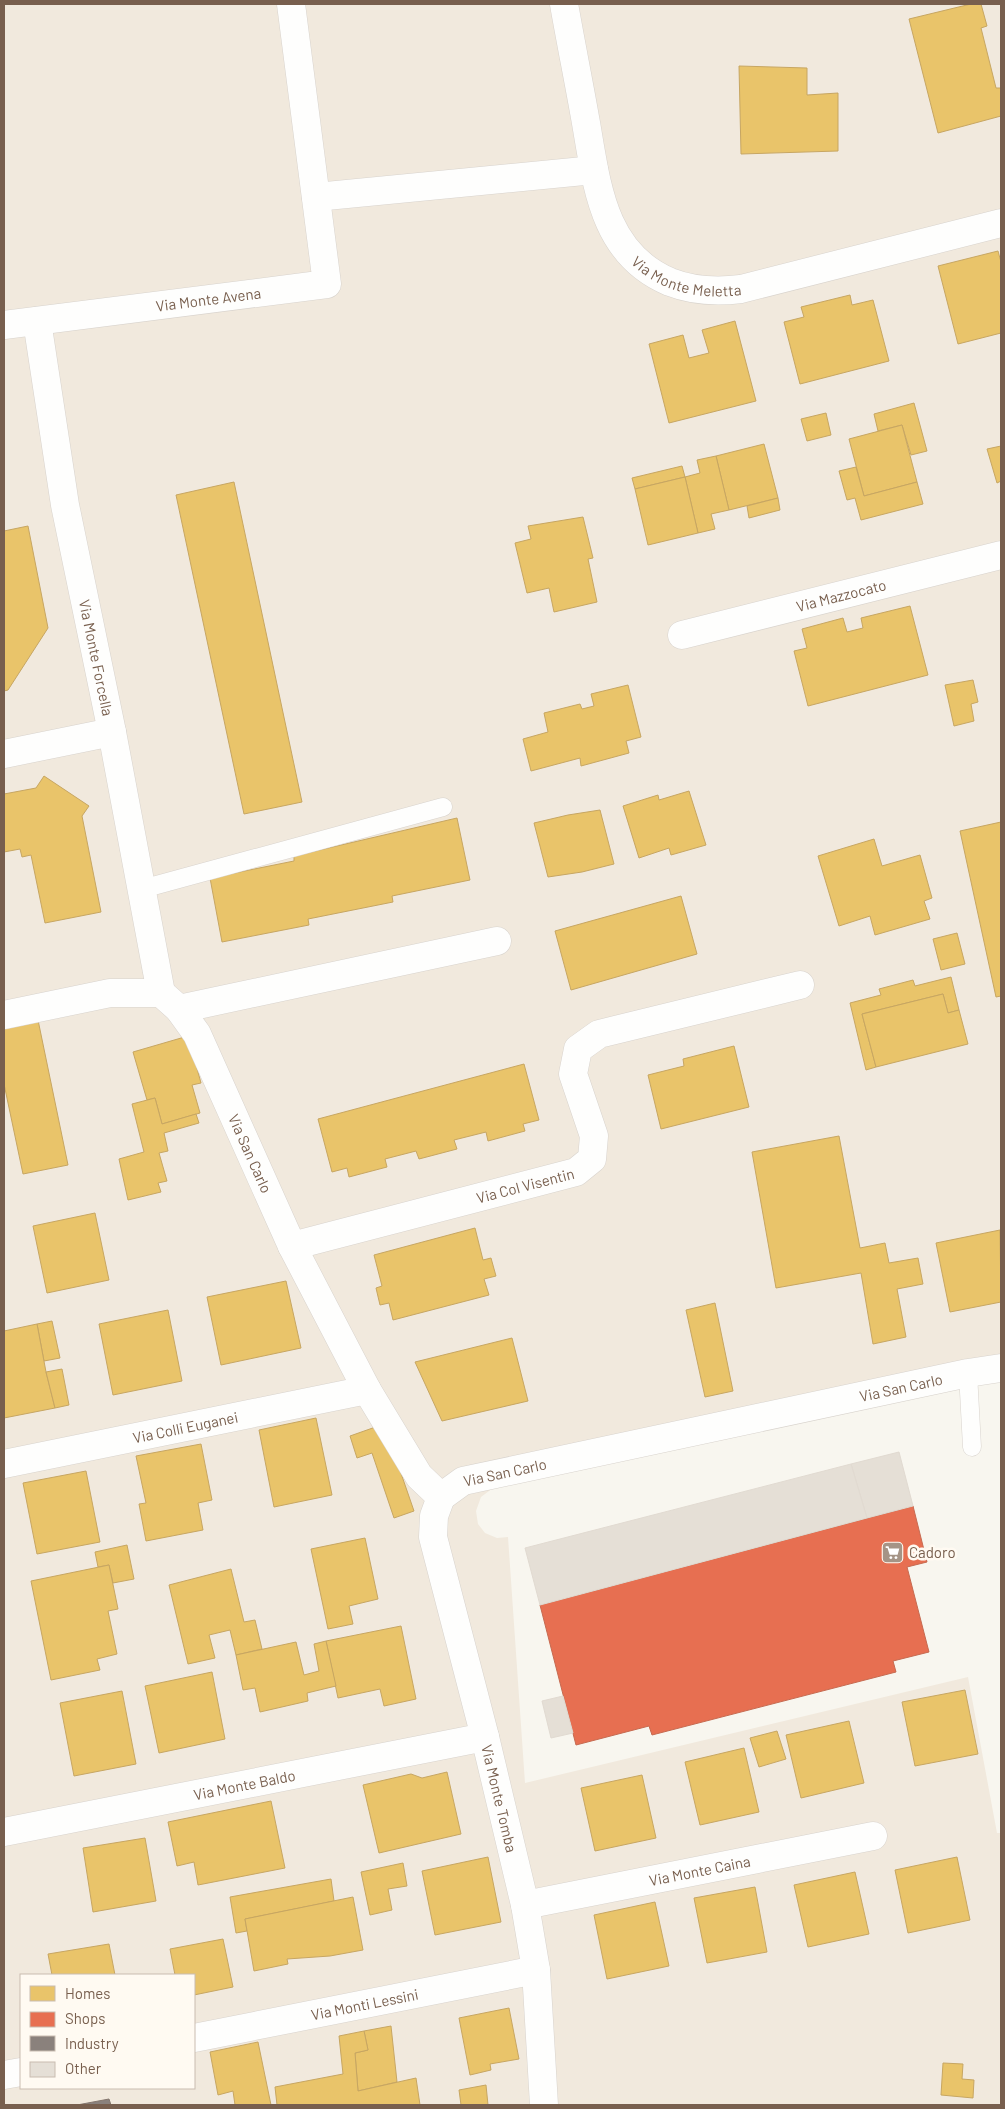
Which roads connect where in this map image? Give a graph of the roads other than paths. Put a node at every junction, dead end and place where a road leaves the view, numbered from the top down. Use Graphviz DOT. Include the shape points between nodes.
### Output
graph roads {
  1 [pos="291,4"];
  2 [pos="564,4"];
  3 [pos="594,170"];
  4 [pos="316,197"];
  5 [pos="1001,223"];
  6 [pos="37,321"];
  7 [pos="4,325"];
  8 [pos="1001,555"];
  9 [pos="682,635"];
  10 [pos="112,732"];
  11 [pos="4,754"];
  12 [pos="443,807"];
  13 [pos="142,889"];
  14 [pos="497,941"];
  15 [pos="800,985"];
  16 [pos="170,1001"];
  17 [pos="4,1015"];
  18 [pos="292,1246"];
  19 [pos="1001,1368"];
  20 [pos="968,1373"];
  21 [pos="367,1390"];
  22 [pos="972,1447"];
  23 [pos="4,1464"];
  24 [pos="441,1497"];
  25 [pos="485,1737"];
  26 [pos="4,1832"];
  27 [pos="873,1836"];
  28 [pos="526,1905"];
  29 [pos="536,1970"];
  30 [pos="195,2038"];
  31 [pos="20,2072"];
  32 [pos="4,2075"];
  33 [pos="544,2105"];
  1 -- 4 [label="street, Via Monte Avena"];
  2 -- 3 [label="street, Via Monte Meletta"];
  3 -- 4 [label="street"];
  3 -- 5 [label="street, Via Monte Meletta" via="612,231 630,256 658,277 696,289 727,291 749,287"];
  4 -- 6 [label="street, Via Monte Avena" via="326,284"];
  6 -- 7 [label="street, Via Monte Avena"];
  6 -- 10 [label="street, Via Monte Forcella" via="65,505"];
  8 -- 9 [label="street, Via Mazzocato"];
  10 -- 11 [label="street"];
  10 -- 13 [label="street, Via Monte Forcella"];
  12 -- 13 [label="lane"];
  13 -- 16 [label="street, Via Monte Forcella"];
  14 -- 16 [label="street"];
  15 -- 18 [label="street, Via Col Visentin" via="600,1034 578,1049 573,1074 594,1136 592,1159 576,1172"];
  16 -- 17 [label="street" via="110,993"];
  16 -- 18 [label="street, Via San Carlo" via="197,1034"];
  18 -- 21 [label="street, Via San Carlo"];
  19 -- 20 [label="street, Via San Carlo"];
  20 -- 22 [label="lane"];
  20 -- 24 [label="street, Via San Carlo" via="463,1481"];
  21 -- 23 [label="street, Via Colli Euganei"];
  21 -- 24 [label="street, Via San Carlo" via="419,1476"];
  24 -- 25 [label="street, Via Monte Tomba" via="434,1516 433,1537"];
  25 -- 26 [label="street, Via Monte Baldo"];
  25 -- 28 [label="street, Via Monte Tomba"];
  27 -- 28 [label="street, Via Monte Caina"];
  28 -- 29 [label="street, Via Monte Tomba"];
  29 -- 30 [label="street, Via Monti Lessini"];
  29 -- 33 [label="street, Via Monte Tomba"];
  31 -- 32 [label="street"];
}
